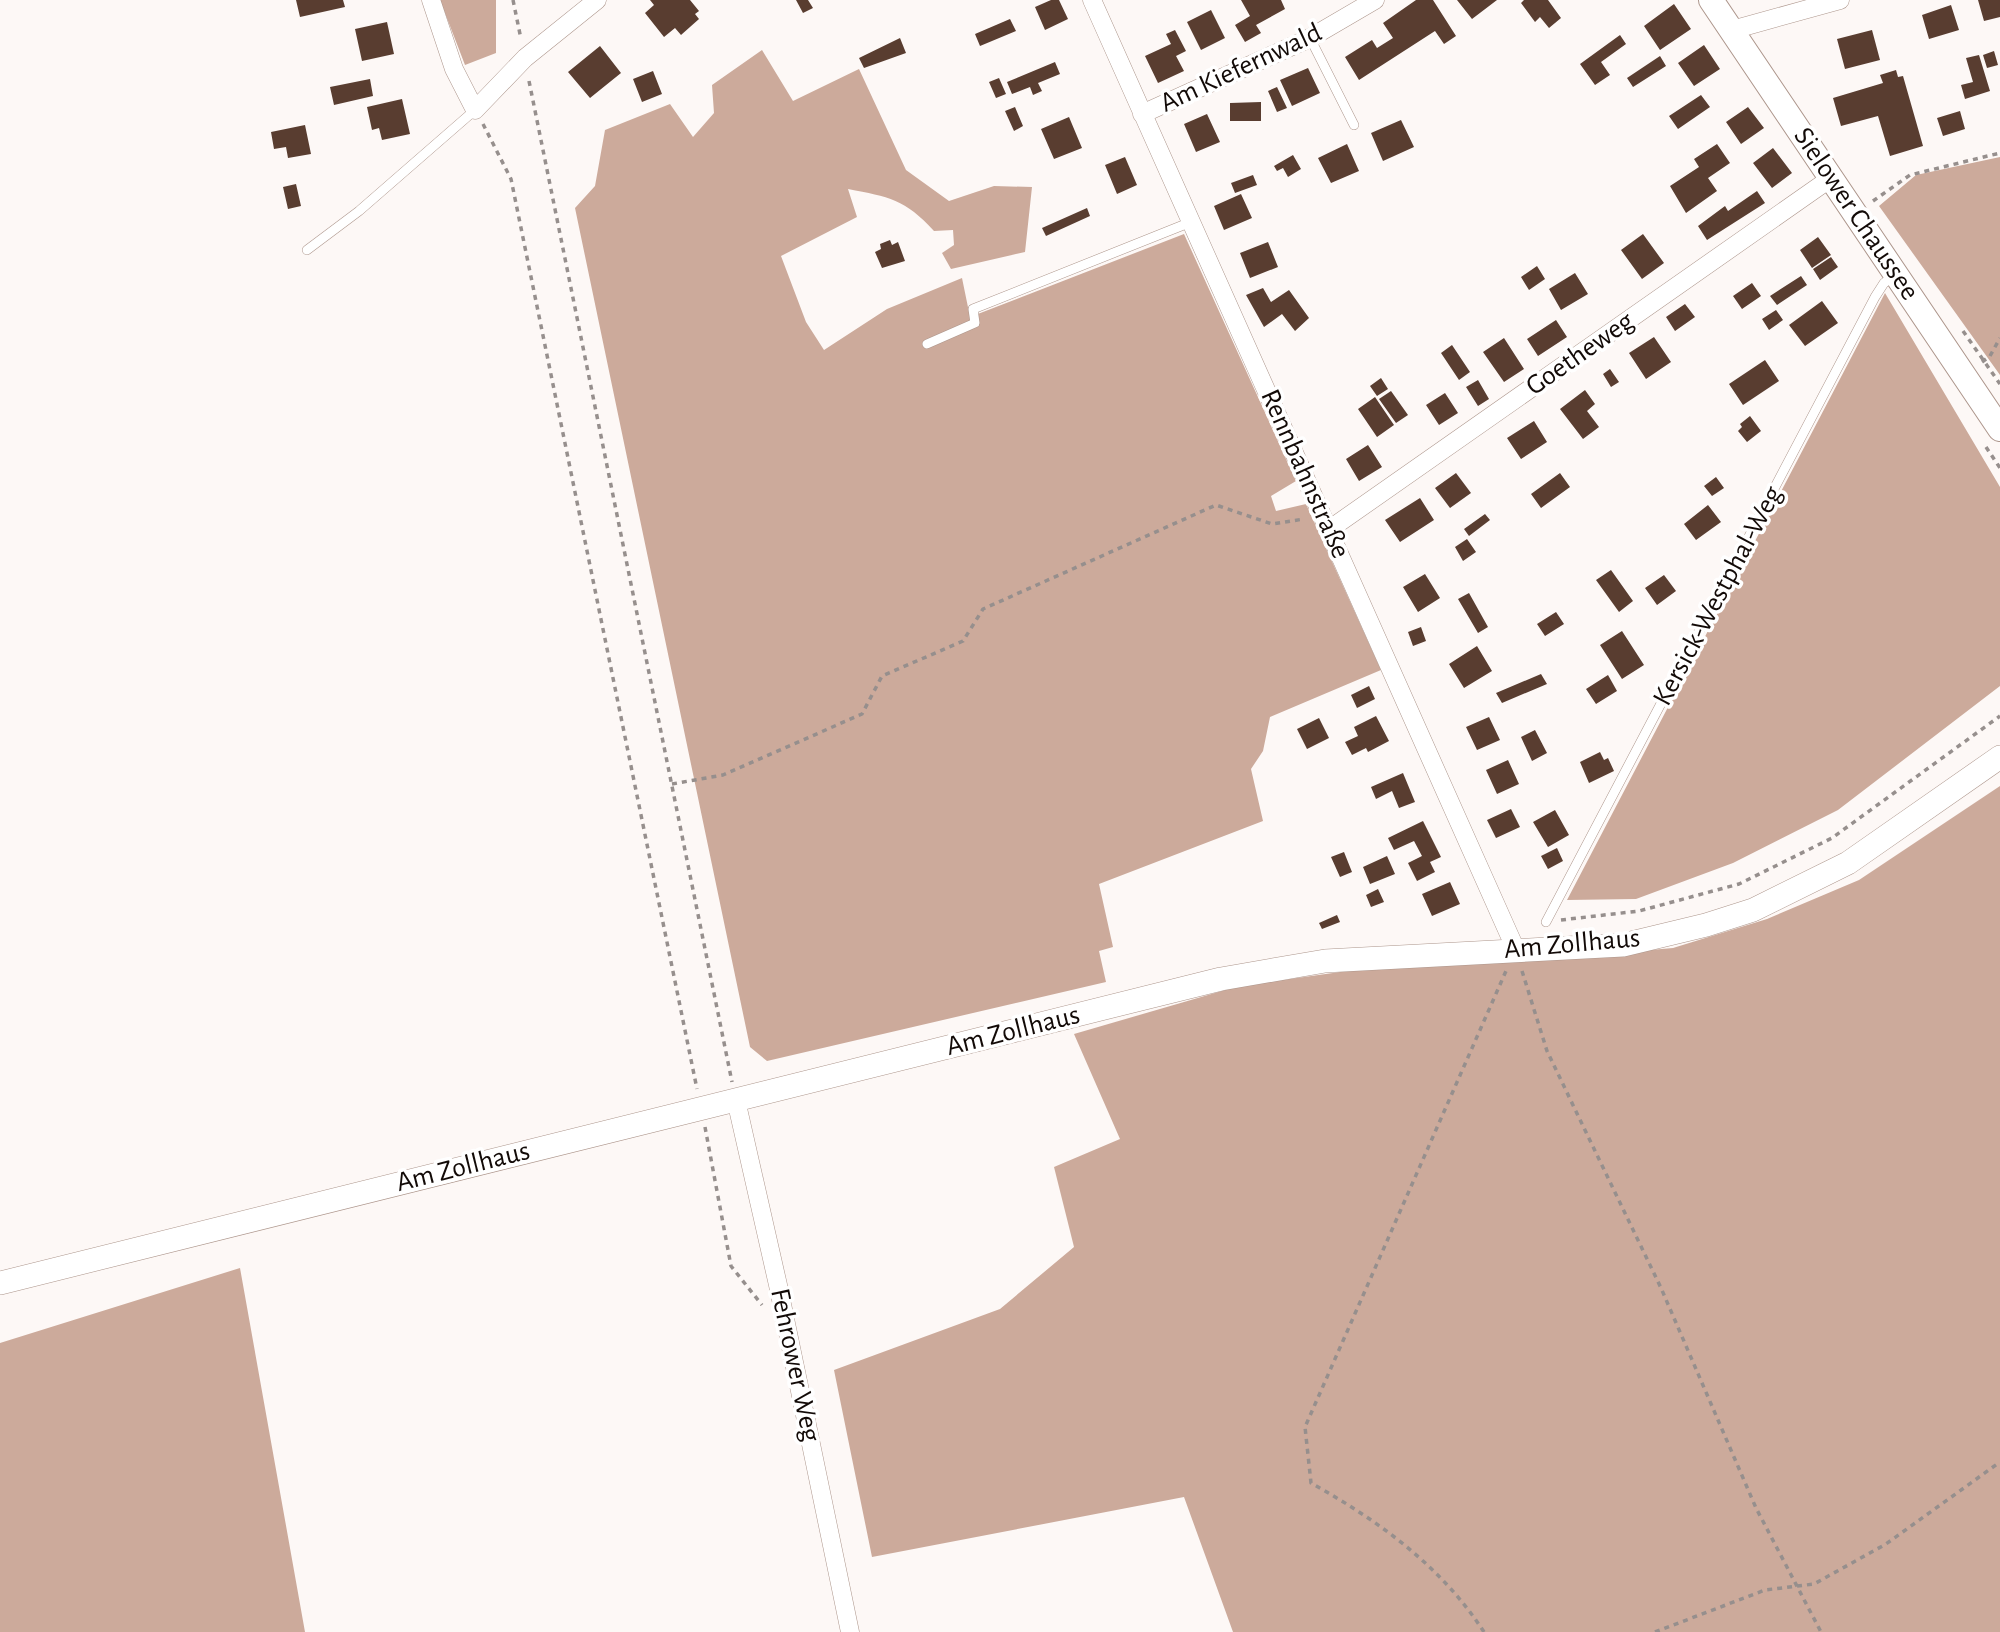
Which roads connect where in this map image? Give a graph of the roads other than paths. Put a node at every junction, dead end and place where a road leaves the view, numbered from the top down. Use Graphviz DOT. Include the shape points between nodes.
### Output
graph roads {
  1 [pos="431,0"];
  2 [pos="597,0"];
  3 [pos="1092,0"];
  4 [pos="1375,0"];
  5 [pos="1711,0"];
  6 [pos="1840,0"];
  7 [pos="1732,30"];
  8 [pos="1310,38"];
  9 [pos="475,110"];
  10 [pos="1142,114"];
  11 [pos="1354,125"];
  12 [pos="1831,178"];
  13 [pos="1191,222"];
  14 [pos="307,250"];
  15 [pos="1896,274"];
  16 [pos="927,344"];
  17 [pos="2000,429"];
  18 [pos="1326,522"];
  19 [pos="2000,757"];
  20 [pos="1546,922"];
  21 [pos="1516,950"];
  22 [pos="736,1100"];
  23 [pos="0,1283"];
  24 [pos="850,1632"];
  1 -- 9 [label="street" via="454,69"];
  2 -- 9 [label="street" via="524,58"];
  3 -- 10 [label="street, Rennbahnstraße"];
  4 -- 8 [label="street, Am Kiefernwald"];
  5 -- 7 [label="main road, Sielower Chaussee"];
  6 -- 7 [label="street"];
  7 -- 12 [label="main road, Sielower Chaussee"];
  8 -- 10 [label="street, Am Kiefernwald"];
  8 -- 11 [label="lane"];
  9 -- 14 [label="lane"];
  10 -- 13 [label="street, Rennbahnstraße"];
  12 -- 15 [label="main road, Sielower Chaussee"];
  12 -- 18 [label="street, Goetheweg"];
  13 -- 16 [label="lane" via="972,309 975,323"];
  13 -- 18 [label="street, Rennbahnstraße"];
  15 -- 17 [label="main road, Sielower Chaussee"];
  15 -- 20 [label="lane, Kersick-Westphal-Weg" via="1875,297"];
  18 -- 21 [label="street, Rennbahnstraße"];
  19 -- 21 [label="street, Am Zollhaus" via="1848,863 1753,910 1623,945"];
  21 -- 22 [label="street, Am Zollhaus" via="1325,961 1220,979"];
  22 -- 23 [label="street, Am Zollhaus"];
  22 -- 24 [label="street, Fehrower Weg"];
}
